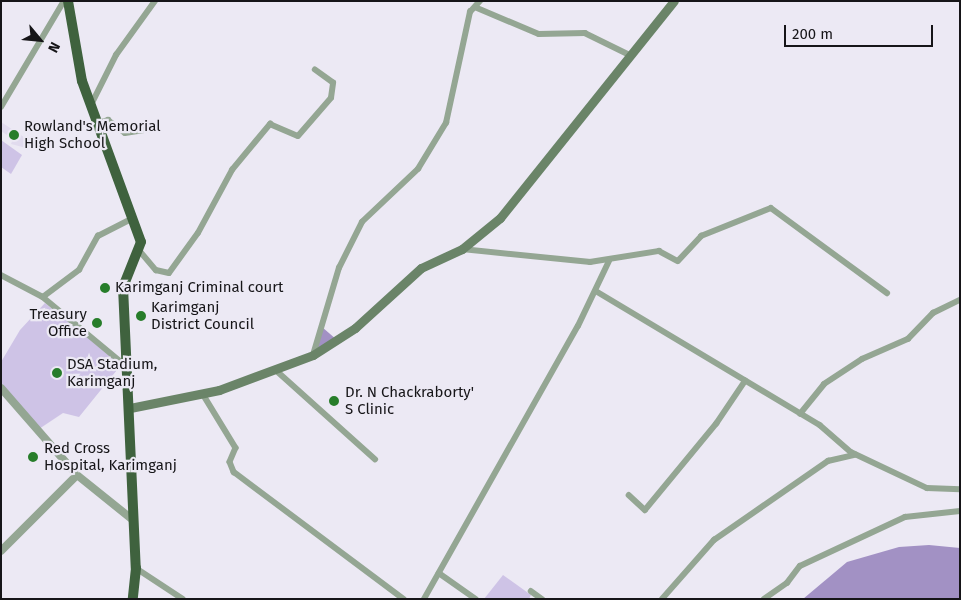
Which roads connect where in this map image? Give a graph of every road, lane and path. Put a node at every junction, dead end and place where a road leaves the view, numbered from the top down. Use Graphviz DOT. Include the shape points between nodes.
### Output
graph roads {
  1 [pos="155,1"];
  2 [pos="480,1"];
  3 [pos="674,1"];
  4 [pos="69,2"];
  5 [pos="475,7"];
  6 [pos="630,55"];
  7 [pos="315,70"];
  8 [pos="90,106"];
  9 [pos="1,107"];
  10 [pos="96,124"];
  11 [pos="157,128"];
  12 [pos="132,219"];
  13 [pos="140,250"];
  14 [pos="462,250"];
  15 [pos="609,261"];
  16 [pos="1,275"];
  17 [pos="596,291"];
  18 [pos="887,293"];
  19 [pos="43,297"];
  20 [pos="960,300"];
  21 [pos="313,355"];
  22 [pos="128,367"];
  23 [pos="277,371"];
  24 [pos="745,380"];
  25 [pos="1,388"];
  26 [pos="203,394"];
  27 [pos="130,408"];
  28 [pos="800,414"];
  29 [pos="855,455"];
  30 [pos="375,459"];
  31 [pos="78,475"];
  32 [pos="960,489"];
  33 [pos="630,495"];
  34 [pos="960,511"];
  35 [pos="133,520"];
  36 [pos="1,551"];
  37 [pos="136,568"];
  38 [pos="439,573"];
  39 [pos="532,591"];
  40 [pos="133,599"];
  41 [pos="183,599"];
  42 [pos="404,599"];
  43 [pos="424,599"];
  44 [pos="476,599"];
  45 [pos="542,599"];
  46 [pos="662,599"];
  47 [pos="764,599"];
  1 -- 8 [label="street" via="116,55"];
  2 -- 5 [label="street"];
  3 -- 6 [label="main road"];
  4 -- 8 [label="highway"];
  4 -- 9 [label="street"];
  5 -- 6 [label="street" via="539,34 585,33 598,37"];
  5 -- 21 [label="street" via="446,123 418,169 362,222 339,268"];
  6 -- 14 [label="main road" via="500,218"];
  7 -- 13 [label="street" via="333,83 331,98 298,136 270,124 232,170 198,232 169,273 156,270"];
  8 -- 10 [label="highway"];
  10 -- 11 [label="street" via="108,120 125,132"];
  10 -- 12 [label="highway"];
  12 -- 13 [label="highway" via="140,233"];
  12 -- 19 [label="street" via="98,236 83,266"];
  13 -- 22 [label="highway" via="123,287"];
  14 -- 15 [label="street" via="468,254"];
  14 -- 21 [label="main road" via="420,268 355,328"];
  15 -- 17 [label="street"];
  15 -- 18 [label="street" via="659,251 678,260 701,236 771,208"];
  16 -- 19 [label="street"];
  17 -- 24 [label="street"];
  17 -- 38 [label="street"];
  19 -- 22 [label="street"];
  20 -- 28 [label="street" via="933,312 908,339 838,374"];
  21 -- 23 [label="main road"];
  22 -- 27 [label="highway"];
  23 -- 26 [label="main road"];
  23 -- 30 [label="street"];
  24 -- 28 [label="street"];
  24 -- 33 [label="street" via="716,424 645,510"];
  25 -- 31 [label="street"];
  26 -- 27 [label="main road"];
  26 -- 42 [label="street" via="236,448 230,462 234,472"];
  27 -- 35 [label="highway"];
  28 -- 29 [label="street"];
  29 -- 32 [label="street" via="927,488"];
  29 -- 46 [label="street" via="828,461 714,540"];
  31 -- 35 [label="street"];
  31 -- 36 [label="street"];
  34 -- 47 [label="street" via="905,517 800,566 787,583"];
  35 -- 37 [label="highway"];
  37 -- 40 [label="highway"];
  37 -- 41 [label="street"];
  38 -- 43 [label="street"];
  38 -- 44 [label="street"];
  39 -- 45 [label="street"];
}
